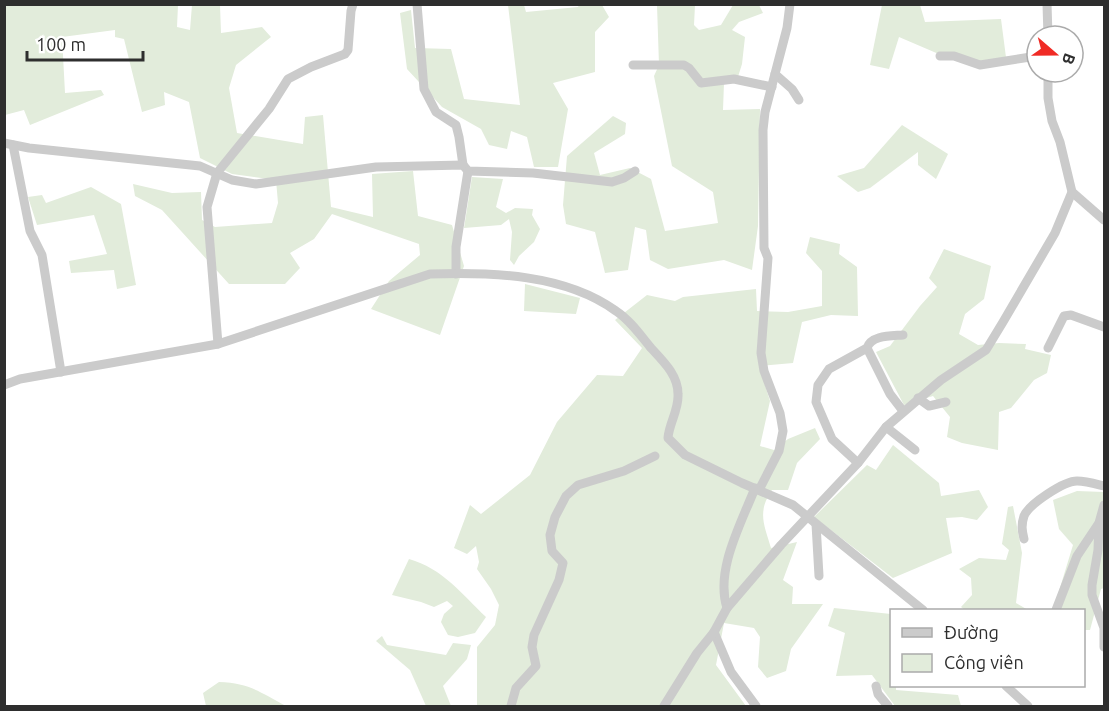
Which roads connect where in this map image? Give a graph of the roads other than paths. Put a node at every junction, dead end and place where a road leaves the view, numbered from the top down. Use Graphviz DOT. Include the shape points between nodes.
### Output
graph roads {
  1 [pos="353,4"];
  2 [pos="417,4"];
  3 [pos="790,4"];
  4 [pos="1047,4"];
  5 [pos="1048,24"];
  6 [pos="940,56"];
  7 [pos="1025,58"];
  8 [pos="633,65"];
  9 [pos="775,74"];
  10 [pos="1048,84"];
  11 [pos="772,87"];
  12 [pos="800,100"];
  13 [pos="9,144"];
  14 [pos="466,168"];
  15 [pos="635,171"];
  16 [pos="217,173"];
  17 [pos="1072,192"];
  18 [pos="1104,220"];
  19 [pos="456,274"];
  20 [pos="1104,327"];
  21 [pos="903,335"];
  22 [pos="218,344"];
  23 [pos="867,348"];
  24 [pos="1048,348"];
  25 [pos="62,372"];
  26 [pos="4,385"];
  27 [pos="918,398"];
  28 [pos="946,402"];
  29 [pos="903,411"];
  30 [pos="886,427"];
  31 [pos="915,450"];
  32 [pos="655,456"];
  33 [pos="858,463"];
  34 [pos="1104,486"];
  35 [pos="757,489"];
  36 [pos="1104,505"];
  37 [pos="807,517"];
  38 [pos="1099,523"];
  39 [pos="816,524"];
  40 [pos="1024,539"];
  41 [pos="819,576"];
  42 [pos="727,608"];
  43 [pos="922,609"];
  44 [pos="1056,609"];
  45 [pos="714,632"];
  46 [pos="1104,647"];
  47 [pos="876,686"];
  48 [pos="1012,688"];
  49 [pos="511,706"];
  50 [pos="664,706"];
  51 [pos="756,706"];
  52 [pos="888,706"];
  53 [pos="1028,706"];
  1 -- 16 [label="street" via="345,54 288,79"];
  2 -- 14 [label="street" via="424,89 436,112 456,125"];
  3 -- 9 [label="street"];
  4 -- 5 [label="street"];
  6 -- 7 [label="street" via="985,65"];
  8 -- 11 [label="street" via="684,66 701,83 734,79"];
  9 -- 11 [label="street"];
  9 -- 12 [label="street"];
  10 -- 17 [label="street" via="1052,120"];
  11 -- 35 [label="street" via="763,130 764,248 768,258 761,353 783,431 779,451"];
  13 -- 16 [label="street" via="200,166"];
  13 -- 25 [label="street" via="30,231 42,255"];
  14 -- 15 [label="street" via="612,182"];
  14 -- 16 [label="street" via="376,167 256,184"];
  14 -- 19 [label="street"];
  16 -- 22 [label="street" via="207,207"];
  17 -- 18 [label="street"];
  17 -- 27 [label="street" via="1055,233 986,350"];
  19 -- 22 [label="street" via="430,274"];
  19 -- 35 [label="street" via="542,280 590,296 618,312 674,375 678,393 668,438 685,455"];
  20 -- 24 [label="street" via="1064,316"];
  21 -- 23 [label="street" via="873,340"];
  22 -- 25 [label="street"];
  23 -- 29 [label="street"];
  23 -- 33 [label="street" via="829,369 818,385 816,402 832,439"];
  25 -- 26 [label="street"];
  27 -- 28 [label="street" via="929,406"];
  27 -- 29 [label="street"];
  29 -- 30 [label="street"];
  30 -- 31 [label="street"];
  30 -- 33 [label="street"];
  32 -- 49 [label="street" via="624,471 578,485 566,496 550,535 552,552 563,564 559,580 534,635 536,666 516,688"];
  33 -- 37 [label="street"];
  34 -- 40 [label="street" via="1075,481 1062,485 1027,510 1021,528"];
  35 -- 37 [label="street" via="793,505"];
  35 -- 42 [label="street" via="727,561"];
  36 -- 38 [label="street"];
  37 -- 39 [label="street"];
  37 -- 42 [label="street"];
  38 -- 44 [label="street" via="1077,556"];
  38 -- 46 [label="street" via="1092,595 1104,628"];
  39 -- 41 [label="street"];
  39 -- 43 [label="street"];
  42 -- 45 [label="street"];
  45 -- 50 [label="street"];
  45 -- 51 [label="street" via="731,672"];
  47 -- 52 [label="street"];
  48 -- 53 [label="street"];
}
